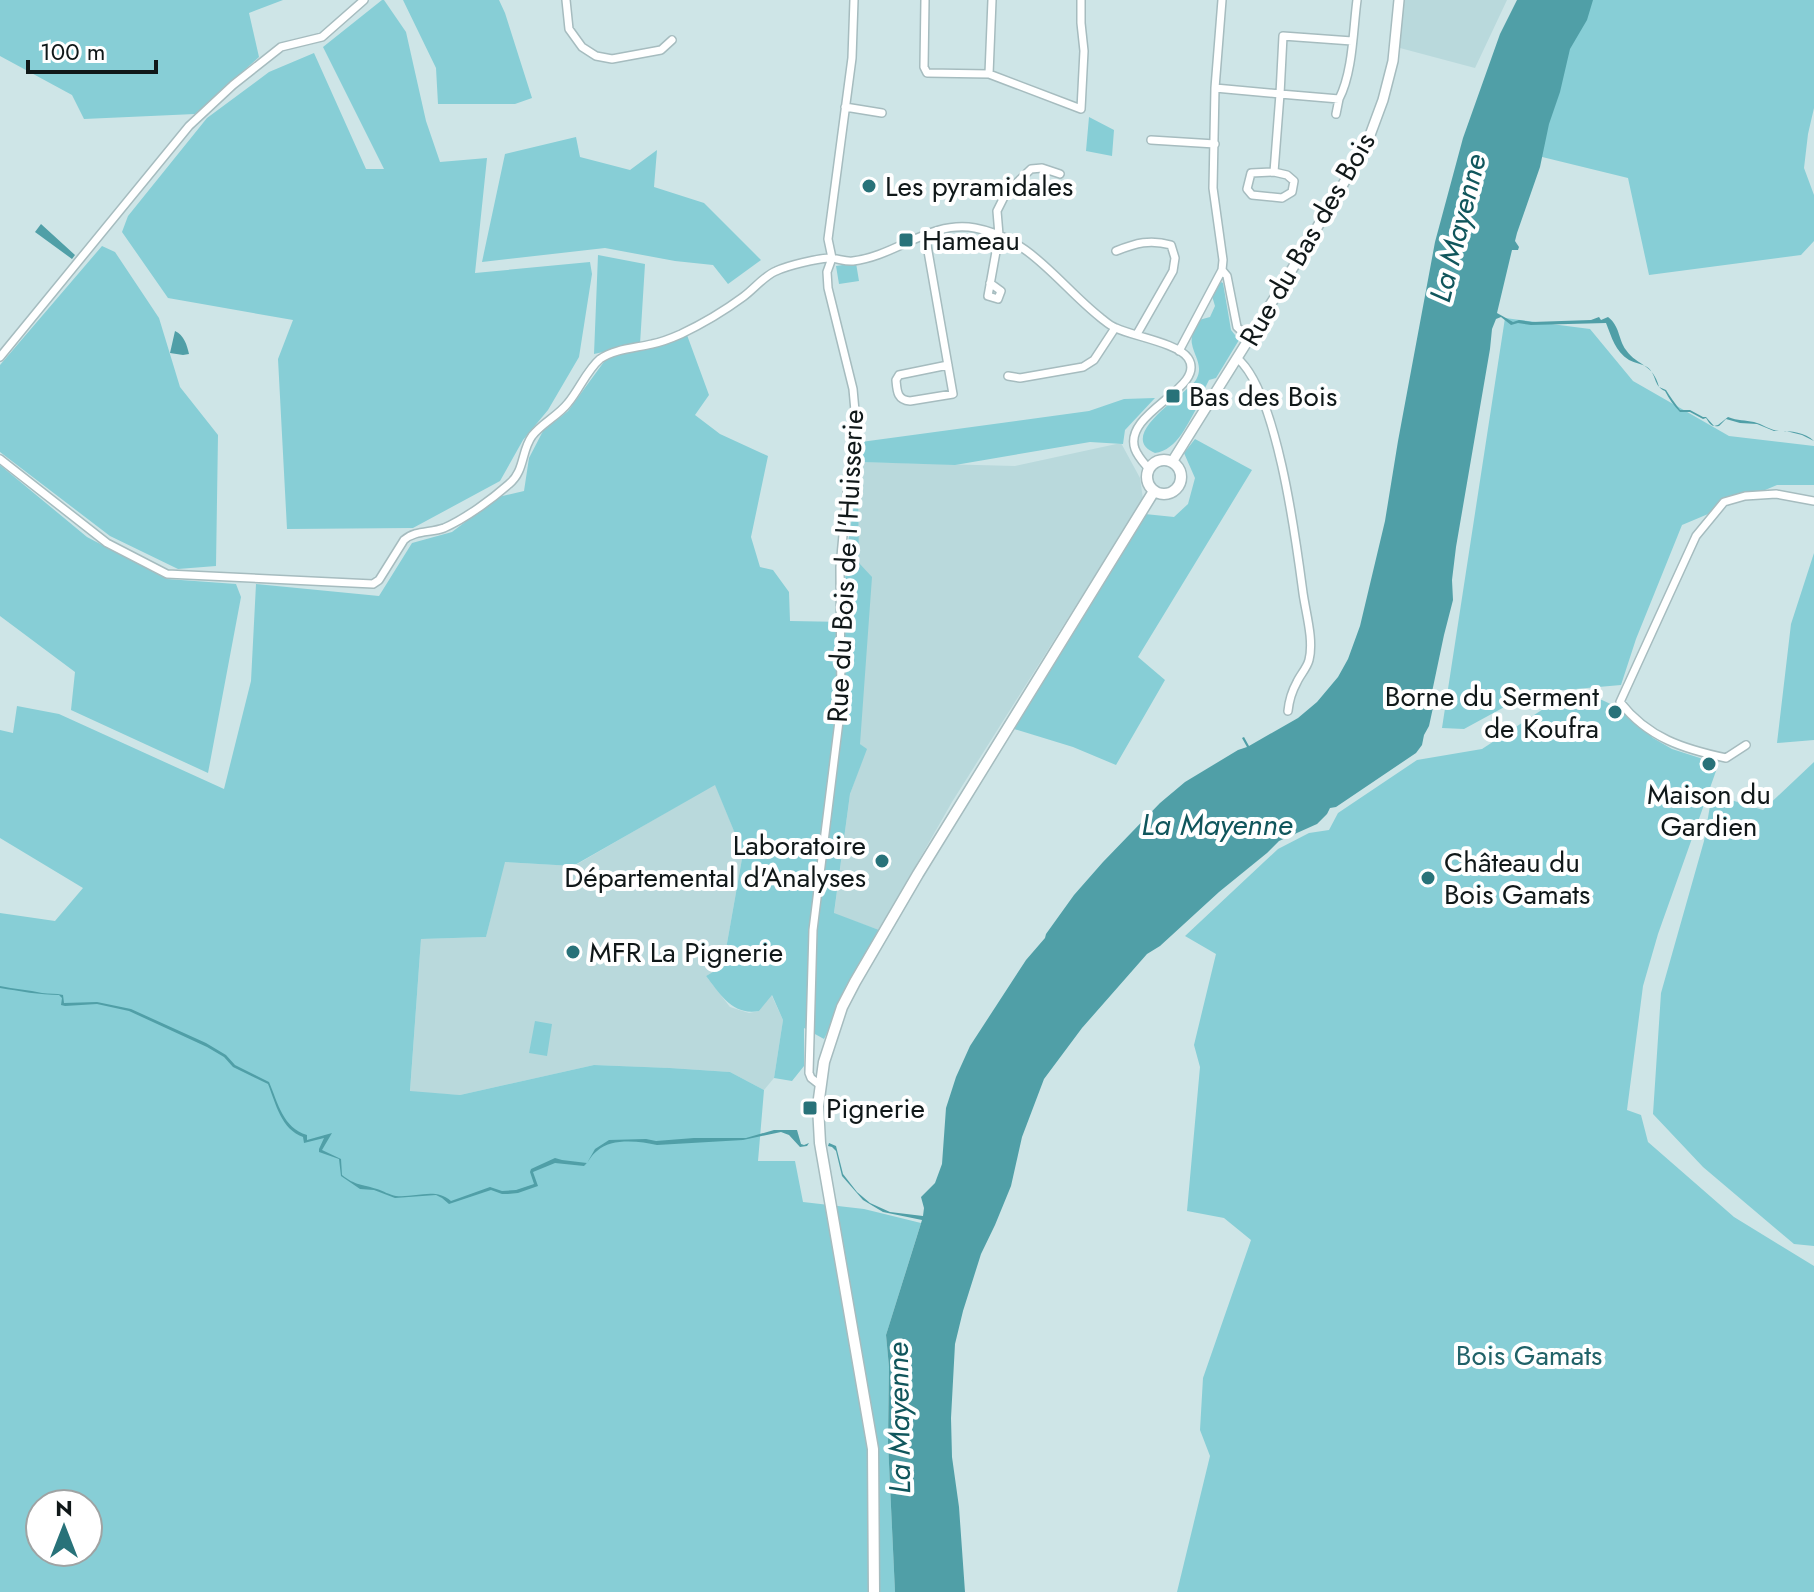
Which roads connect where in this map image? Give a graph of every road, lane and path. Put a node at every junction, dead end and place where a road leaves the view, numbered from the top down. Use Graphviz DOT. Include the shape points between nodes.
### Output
graph roads {
  1 [pos="364,0"];
  2 [pos="566,0"];
  3 [pos="854,0"];
  4 [pos="925,0"];
  5 [pos="992,0"];
  6 [pos="1081,0"];
  7 [pos="1222,0"];
  8 [pos="1357,0"];
  9 [pos="1399,0"];
  10 [pos="672,40"];
  11 [pos="1352,41"];
  12 [pos="989,74"];
  13 [pos="1215,88"];
  14 [pos="1280,94"];
  15 [pos="1339,99"];
  16 [pos="845,107"];
  17 [pos="882,113"];
  18 [pos="1336,114"];
  19 [pos="1151,140"];
  20 [pos="1215,144"];
  21 [pos="1274,172"];
  22 [pos="1060,174"];
  23 [pos="925,234"];
  24 [pos="999,235"];
  25 [pos="1116,251"];
  26 [pos="832,258"];
  27 [pos="1222,270"];
  28 [pos="990,283"];
  29 [pos="1115,328"];
  30 [pos="1137,334"];
  31 [pos="1249,338"];
  32 [pos="1179,351"];
  33 [pos="0,357"];
  34 [pos="1237,358"];
  35 [pos="948,365"];
  36 [pos="1008,376"];
  37 [pos="0,459"];
  38 [pos="1172,462"];
  39 [pos="1149,469"];
  40 [pos="1154,491"];
  41 [pos="1814,501"];
  42 [pos="1288,711"];
  43 [pos="1746,745"];
  44 [pos="820,1085"];
  45 [pos="874,1592"];
  1 -- 33 [label="street" via="322,37 281,47 189,126"];
  2 -- 10 [label="street" via="569,29 596,56 612,59 661,50"];
  3 -- 16 [label="street, Rue du Bois de l'Huisserie"];
  4 -- 12 [label="street" via="927,73"];
  5 -- 12 [label="street"];
  6 -- 12 [label="street" via="1081,109"];
  7 -- 13 [label="street"];
  8 -- 11 [label="street"];
  9 -- 31 [label="street, Rue du Bas des Bois" via="1393,61 1366,146"];
  11 -- 14 [label="street" via="1283,36"];
  11 -- 15 [label="street"];
  13 -- 14 [label="street"];
  13 -- 20 [label="street"];
  14 -- 15 [label="street"];
  14 -- 21 [label="street"];
  15 -- 18 [label="street"];
  16 -- 17 [label="street"];
  16 -- 26 [label="street, Rue du Bois de l'Huisserie" via="828,239"];
  19 -- 20 [label="street"];
  20 -- 27 [label="street" via="1213,188"];
  21 -- 21 [label="street" via="1294,181 1292,192 1282,198 1252,195 1247,189 1251,173"];
  22 -- 24 [label="street" via="1031,169 1006,193 997,211"];
  23 -- 24 [label="street" via="962,226"];
  23 -- 26 [label="street" via="877,255 853,261"];
  23 -- 35 [label="street"];
  24 -- 28 [label="street"];
  24 -- 29 [label="street" via="1029,251"];
  25 -- 30 [label="street" via="1158,241 1171,245 1175,258 1173,271"];
  26 -- 37 [label="street" via="777,270 681,334 597,361 567,405 531,437 512,482 461,519 409,535 373,584 167,574 107,543"];
  26 -- 44 [label="street, Rue du Bois de l'Huisserie" via="828,288 856,422 840,567 841,705 813,930 809,1073"];
  27 -- 31 [label="street" via="1237,327"];
  27 -- 32 [label="street"];
  29 -- 30 [label="street"];
  29 -- 36 [label="street" via="1094,360 1083,367"];
  30 -- 32 [label="street"];
  31 -- 34 [label="street, Rue du Bas des Bois"];
  32 -- 39 [label="street" via="1190,361 1187,380 1135,432 1134,447"];
  34 -- 38 [label="street, Rue du Bas des Bois"];
  34 -- 42 [label="street" via="1268,416 1299,558 1309,662"];
  35 -- 35 [label="street" via="953,394 910,401 900,397 899,375"];
  38 -- 39 [label="main road" via="1161,460"];
  38 -- 40 [label="main road" via="1180,470 1179,486 1165,494"];
  39 -- 40 [label="main road" via="1148,483"];
  40 -- 44 [label="main road" via="855,982 833,1032"];
  41 -- 43 [label="street" via="1776,494 1724,502 1696,536 1620,702 1657,736 1693,751 1726,758"];
  44 -- 45 [label="main road" via="820,1143 873,1449"];
}
